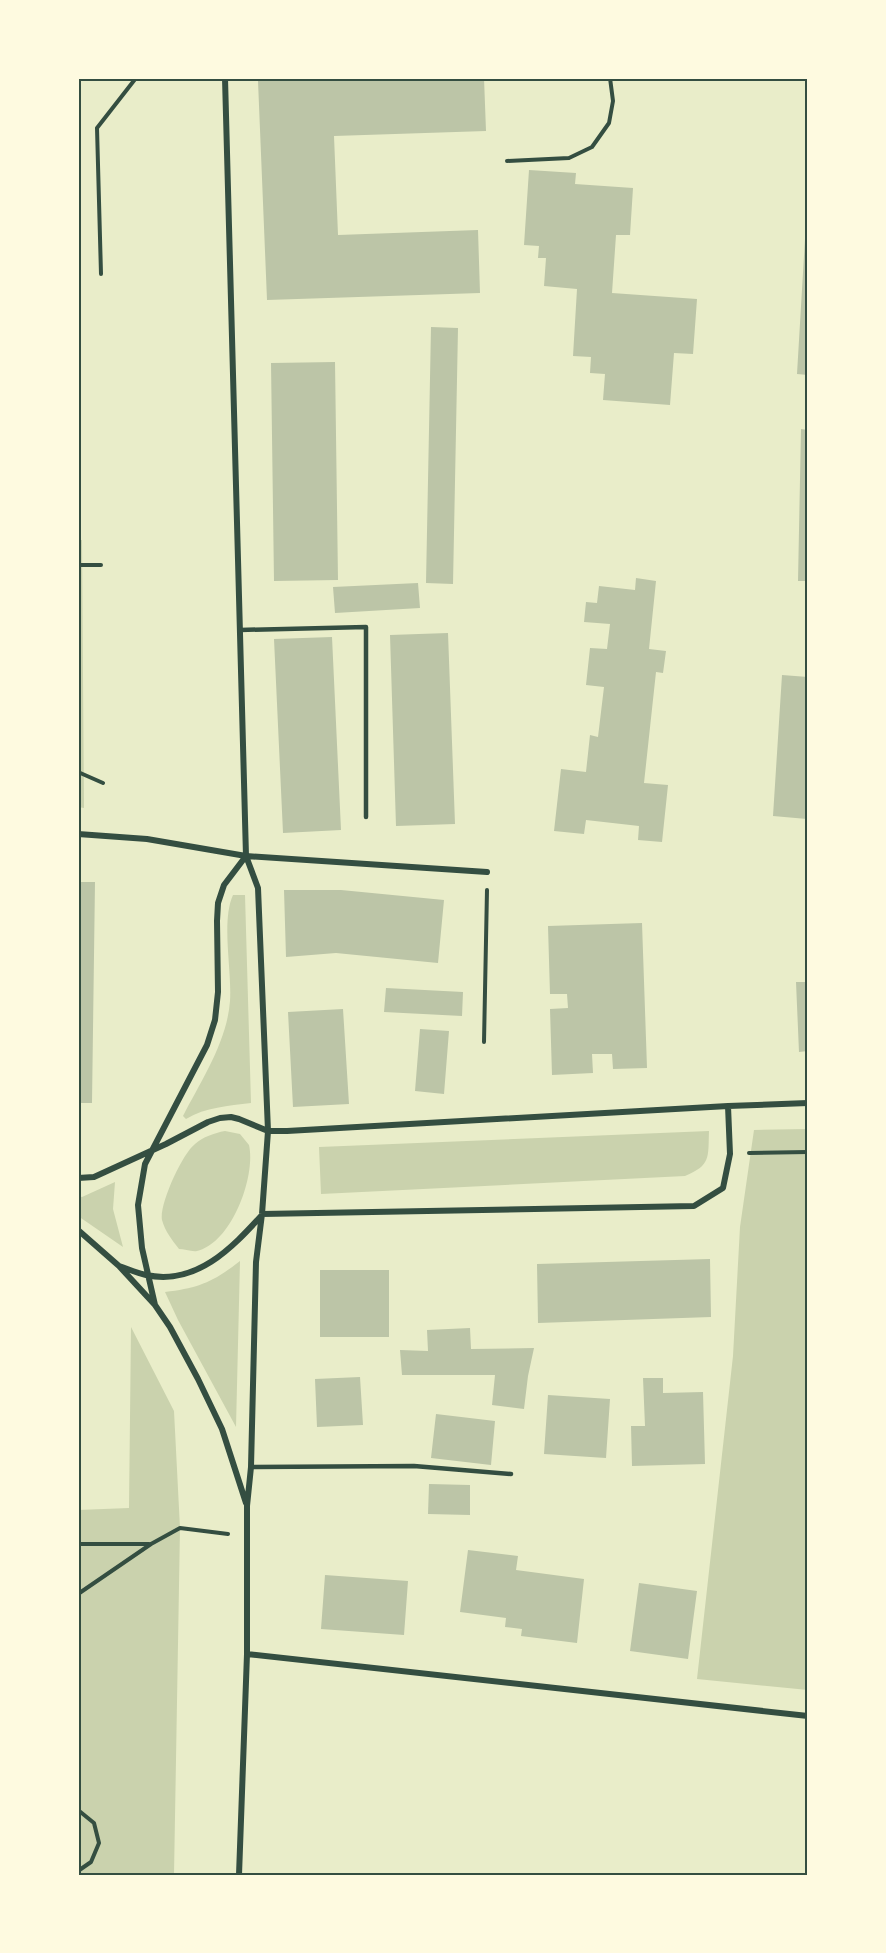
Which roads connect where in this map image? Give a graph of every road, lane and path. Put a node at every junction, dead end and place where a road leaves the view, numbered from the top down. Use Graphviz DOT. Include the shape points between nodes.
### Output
graph roads {
  1 [pos="136,78"];
  2 [pos="225,78"];
  3 [pos="610,78"];
  4 [pos="507,161"];
  5 [pos="100,274"];
  6 [pos="78,565"];
  7 [pos="101,565"];
  8 [pos="240,630"];
  9 [pos="78,772"];
  10 [pos="104,783"];
  11 [pos="366,817"];
  12 [pos="78,834"];
  13 [pos="246,856"];
  14 [pos="487,872"];
  15 [pos="484,1042"];
  16 [pos="808,1104"];
  17 [pos="728,1106"];
  18 [pos="268,1131"];
  19 [pos="150,1151"];
  20 [pos="808,1152"];
  21 [pos="730,1154"];
  22 [pos="78,1178"];
  23 [pos="262,1214"];
  24 [pos="78,1230"];
  25 [pos="119,1266"];
  26 [pos="148,1275"];
  27 [pos="155,1305"];
  28 [pos="251,1467"];
  29 [pos="511,1474"];
  30 [pos="247,1506"];
  31 [pos="248,1536"];
  32 [pos="78,1544"];
  33 [pos="151,1544"];
  34 [pos="78,1594"];
  35 [pos="247,1654"];
  36 [pos="808,1716"];
  37 [pos="78,1810"];
  38 [pos="78,1871"];
  39 [pos="239,1875"];
  1 -- 5 [label="path" via="97,128"];
  2 -- 8 [label="street"];
  3 -- 4 [label="path" via="613,101 609,123 592,147 569,158"];
  6 -- 7 [label="path"];
  8 -- 11 [label="lane" via="366,627"];
  8 -- 13 [label="street"];
  9 -- 10 [label="path"];
  12 -- 13 [label="street" via="147,840"];
  13 -- 14 [label="street"];
  13 -- 18 [label="street" via="258,888"];
  13 -- 19 [label="street" via="224,885 218,903 218,992 207,1045"];
  14 -- 15 [label="path"];
  16 -- 17 [label="street"];
  17 -- 18 [label="street"];
  17 -- 21 [label="street"];
  18 -- 19 [label="street" via="239,1119 220,1118"];
  18 -- 23 [label="street"];
  19 -- 22 [label="street" via="94,1177"];
  19 -- 26 [label="street" via="138,1205"];
  20 -- 21 [label="path"];
  21 -- 23 [label="street" via="723,1188 694,1206"];
  23 -- 26 [label="street" via="235,1244 203,1267 168,1276"];
  23 -- 28 [label="street" via="256,1262"];
  24 -- 25 [label="street"];
  25 -- 26 [label="street"];
  25 -- 27 [label="street"];
  26 -- 27 [label="street"];
  27 -- 30 [label="street" via="222,1428"];
  28 -- 29 [label="lane" via="414,1466"];
  28 -- 30 [label="street"];
  30 -- 31 [label="street"];
  31 -- 33 [label="path" via="180,1528"];
  31 -- 35 [label="street"];
  32 -- 33 [label="path"];
  33 -- 34 [label="path"];
  35 -- 36 [label="street"];
  35 -- 39 [label="street"];
  37 -- 38 [label="path" via="94,1823 99,1843 91,1862"];
}
